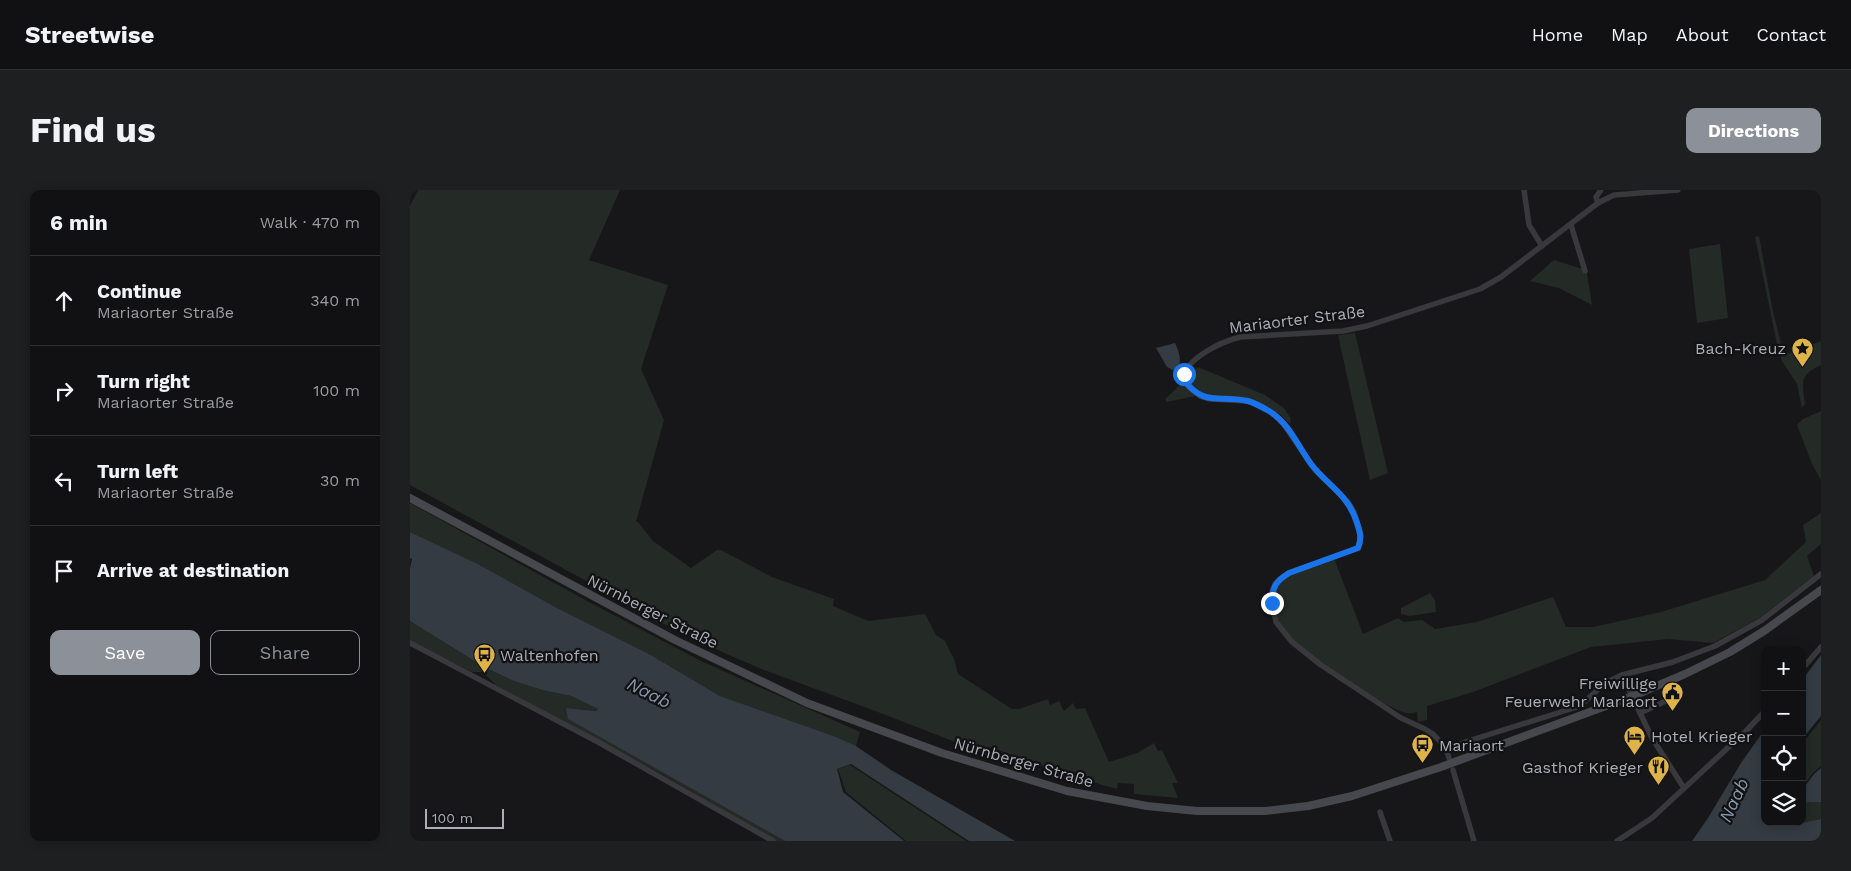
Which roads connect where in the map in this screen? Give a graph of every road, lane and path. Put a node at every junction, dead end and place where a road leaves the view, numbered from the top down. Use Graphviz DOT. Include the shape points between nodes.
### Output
graph roads {
  1 [pos="1524,190"];
  2 [pos="1591,190"];
  3 [pos="1601,190"];
  4 [pos="1678,190"];
  5 [pos="1628,191"];
  6 [pos="1597,200"];
  7 [pos="1571,225"];
  8 [pos="1542,246"];
  9 [pos="1584,271"];
  10 [pos="410,498"];
  11 [pos="1821,574"];
  12 [pos="1821,590"];
  13 [pos="410,643"];
  14 [pos="1821,647"];
  15 [pos="1806,664"];
  16 [pos="1622,674"];
  17 [pos="1632,696"];
  18 [pos="1670,699"];
  19 [pos="1640,713"];
  20 [pos="1761,715"];
  21 [pos="1446,748"];
  22 [pos="1449,758"];
  23 [pos="1453,770"];
  24 [pos="1684,788"];
  25 [pos="1380,812"];
  26 [pos="773,841"];
  27 [pos="1390,841"];
  28 [pos="1474,841"];
  29 [pos="1617,841"];
  1 -- 8 [label="street" via="1529,225"];
  2 -- 6 [label="street"];
  3 -- 6 [label="street"];
  4 -- 5 [label="street"];
  5 -- 6 [label="street"];
  6 -- 7 [label="street"];
  7 -- 8 [label="street"];
  7 -- 9 [label="street"];
  8 -- 21 [label="street, Mariaorter Straße" via="1480,289 1367,326 1225,341 1202,355 1183,379 1200,396 1247,401 1271,412 1294,437 1316,471 1343,496 1354,512 1361,535 1358,548 1289,573 1275,584 1272,603 1281,631 1321,666 1401,718 1425,728"];
  10 -- 17 [label="main road, Nürnberger Straße" via="675,640 806,703 942,753 1067,792 1147,806 1197,811 1265,811 1308,806 1352,796 1496,748"];
  11 -- 16 [label="street" via="1762,620 1715,646 1673,662"];
  12 -- 17 [label="main road, Nürnberger Straße" via="1730,652"];
  13 -- 26 [label="street" via="598,742"];
  14 -- 15 [label="street"];
  16 -- 17 [label="street"];
  16 -- 21 [label="street" via="1605,683 1580,706"];
  17 -- 19 [label="street"];
  18 -- 19 [label="street"];
  19 -- 24 [label="street"];
  20 -- 24 [label="street"];
  21 -- 22 [label="street"];
  23 -- 28 [label="street"];
  24 -- 29 [label="street" via="1652,818"];
  25 -- 27 [label="street"];
}
